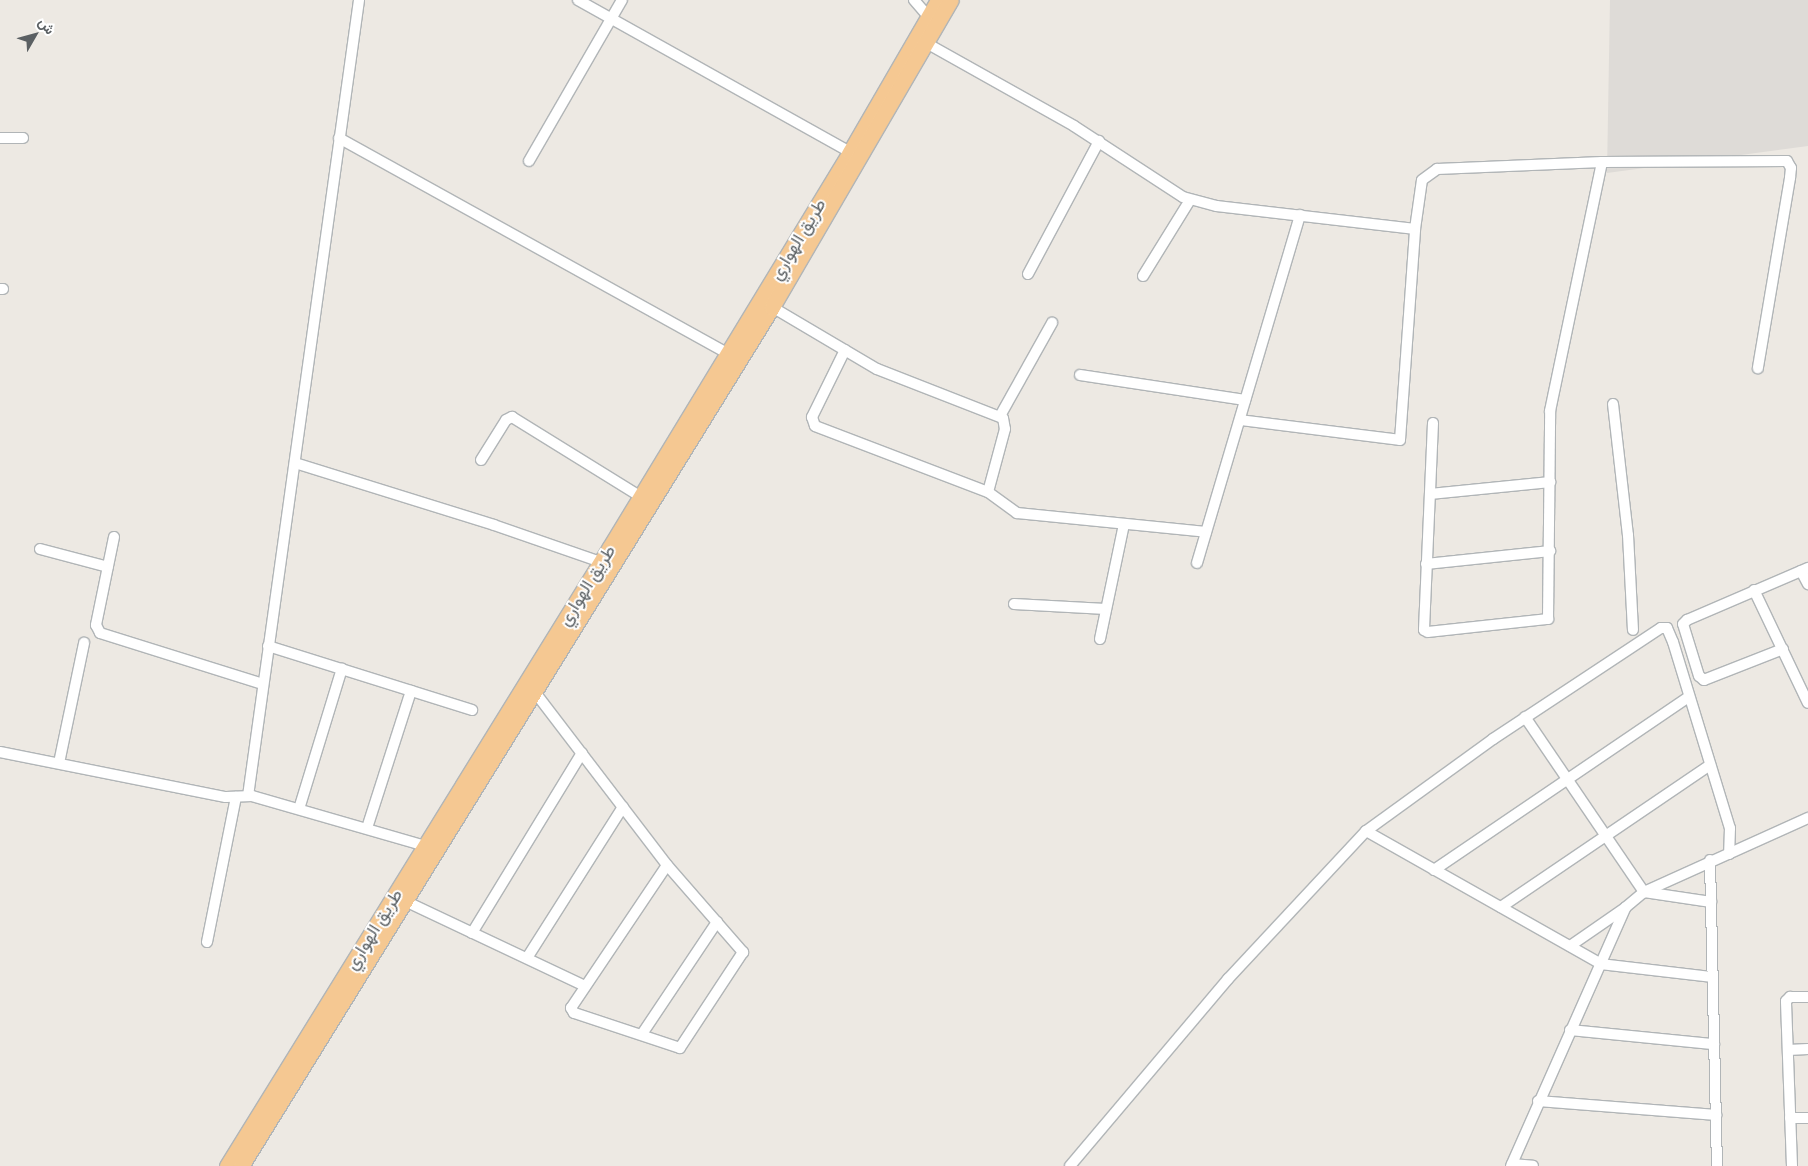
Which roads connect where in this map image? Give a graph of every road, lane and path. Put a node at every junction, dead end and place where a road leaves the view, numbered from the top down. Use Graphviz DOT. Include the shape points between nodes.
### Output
graph roads {
  1 [pos="359,0"];
  2 [pos="622,0"];
  3 [pos="914,0"];
  4 [pos="938,0"];
  5 [pos="951,0"];
  6 [pos="581,1"];
  7 [pos="929,17"];
  8 [pos="612,19"];
  9 [pos="928,44"];
  10 [pos="0,138"];
  11 [pos="23,138"];
  12 [pos="339,138"];
  13 [pos="1099,141"];
  14 [pos="850,152"];
  15 [pos="529,161"];
  16 [pos="1602,162"];
  17 [pos="1190,200"];
  18 [pos="1300,215"];
  19 [pos="1415,228"];
  20 [pos="1028,274"];
  21 [pos="1143,276"];
  22 [pos="772,307"];
  23 [pos="1052,323"];
  24 [pos="845,350"];
  25 [pos="728,354"];
  26 [pos="1758,368"];
  27 [pos="1080,375"];
  28 [pos="1246,400"];
  29 [pos="1613,404"];
  30 [pos="1000,416"];
  31 [pos="1240,420"];
  32 [pos="1433,423"];
  33 [pos="481,460"];
  34 [pos="295,464"];
  35 [pos="1550,482"];
  36 [pos="988,492"];
  37 [pos="1430,494"];
  38 [pos="641,497"];
  39 [pos="1124,524"];
  40 [pos="1206,532"];
  41 [pos="114,537"];
  42 [pos="40,550"];
  43 [pos="1550,552"];
  44 [pos="601,562"];
  45 [pos="1197,563"];
  46 [pos="1426,564"];
  47 [pos="108,567"];
  48 [pos="1805,569"];
  49 [pos="1808,584"];
  50 [pos="1754,590"];
  51 [pos="1014,604"];
  52 [pos="1106,609"];
  53 [pos="1633,630"];
  54 [pos="1100,639"];
  55 [pos="84,643"];
  56 [pos="268,646"];
  57 [pos="1783,649"];
  58 [pos="342,668"];
  59 [pos="263,684"];
  60 [pos="411,690"];
  61 [pos="534,691"];
  62 [pos="1689,697"];
  63 [pos="1808,703"];
  64 [pos="472,710"];
  65 [pos="1525,717"];
  66 [pos="0,752"];
  67 [pos="582,753"];
  68 [pos="59,763"];
  69 [pos="1710,765"];
  70 [pos="1568,779"];
  71 [pos="248,796"];
  72 [pos="236,797"];
  73 [pos="623,807"];
  74 [pos="299,809"];
  75 [pos="1808,818"];
  76 [pos="367,828"];
  77 [pos="1366,831"];
  78 [pos="1606,836"];
  79 [pos="425,846"];
  80 [pos="1729,854"];
  81 [pos="1710,860"];
  82 [pos="667,865"];
  83 [pos="1434,870"];
  84 [pos="1644,892"];
  85 [pos="405,901"];
  86 [pos="1711,902"];
  87 [pos="1501,907"];
  88 [pos="1626,907"];
  89 [pos="717,922"];
  90 [pos="472,933"];
  91 [pos="207,942"];
  92 [pos="1570,946"];
  93 [pos="527,958"];
  94 [pos="1601,964"];
  95 [pos="1712,977"];
  96 [pos="585,986"];
  97 [pos="340,994"];
  98 [pos="1808,997"];
  99 [pos="1570,1030"];
  100 [pos="642,1034"];
  101 [pos="1714,1044"];
  102 [pos="1808,1049"];
  103 [pos="1788,1050"];
  104 [pos="1538,1101"];
  105 [pos="1716,1115"];
  106 [pos="1790,1118"];
  107 [pos="1808,1118"];
  108 [pos="1511,1165"];
  109 [pos="227,1166"];
  110 [pos="242,1166"];
  111 [pos="1070,1166"];
  112 [pos="1533,1166"];
  113 [pos="1717,1166"];
  114 [pos="1792,1166"];
  1 -- 12 [label="street"];
  2 -- 8 [label="street"];
  3 -- 7 [label="street"];
  4 -- 7 [label="highway, طريق الهواري"];
  5 -- 9 [label="highway, طريق الهواري"];
  6 -- 8 [label="street"];
  7 -- 14 [label="highway, طريق الهواري"];
  8 -- 14 [label="street"];
  8 -- 15 [label="street"];
  9 -- 13 [label="street"];
  9 -- 22 [label="highway, طريق الهواري"];
  10 -- 11 [label="street"];
  12 -- 25 [label="street"];
  12 -- 34 [label="street"];
  13 -- 17 [label="street"];
  13 -- 20 [label="street"];
  14 -- 25 [label="highway, طريق الهواري"];
  16 -- 19 [label="street" via="1437,169 1422,180"];
  16 -- 26 [label="street" via="1779,160 1790,164"];
  16 -- 35 [label="street" via="1550,411"];
  17 -- 18 [label="street"];
  17 -- 21 [label="street"];
  18 -- 19 [label="street"];
  18 -- 28 [label="street"];
  19 -- 31 [label="street" via="1400,440"];
  22 -- 24 [label="street"];
  22 -- 61 [label="highway, طريق الهواري"];
  23 -- 30 [label="street"];
  24 -- 30 [label="street" via="877,368"];
  24 -- 36 [label="street" via="812,417 815,426"];
  25 -- 38 [label="highway, طريق الهواري"];
  27 -- 28 [label="street"];
  28 -- 31 [label="street"];
  29 -- 53 [label="street" via="1628,535"];
  30 -- 36 [label="street" via="1006,422 1005,429"];
  31 -- 40 [label="street"];
  32 -- 37 [label="street"];
  33 -- 38 [label="street" via="506,420 512,417"];
  34 -- 44 [label="street" via="494,524"];
  34 -- 56 [label="street"];
  35 -- 37 [label="street"];
  35 -- 43 [label="street"];
  36 -- 39 [label="street" via="1021,514"];
  37 -- 46 [label="street"];
  38 -- 44 [label="highway, طريق الهواري"];
  39 -- 40 [label="street"];
  39 -- 52 [label="street"];
  40 -- 45 [label="street"];
  41 -- 47 [label="street"];
  42 -- 47 [label="street"];
  43 -- 46 [label="street"];
  43 -- 46 [label="street" via="1548,619 1428,632 1423,628"];
  44 -- 79 [label="highway, طريق الهواري"];
  47 -- 59 [label="street" via="96,625 100,634"];
  48 -- 49 [label="street"];
  48 -- 50 [label="street"];
  50 -- 57 [label="street"];
  50 -- 57 [label="street" via="1684,622 1699,676 1707,680"];
  51 -- 52 [label="street"];
  52 -- 54 [label="street"];
  55 -- 68 [label="street"];
  56 -- 58 [label="street"];
  56 -- 59 [label="street"];
  57 -- 63 [label="street"];
  58 -- 60 [label="street"];
  58 -- 74 [label="street"];
  59 -- 71 [label="street"];
  60 -- 64 [label="street"];
  60 -- 76 [label="street"];
  61 -- 67 [label="street"];
  61 -- 85 [label="highway, طريق الهواري"];
  62 -- 65 [label="street" via="1670,632 1661,628"];
  62 -- 69 [label="street"];
  62 -- 70 [label="street"];
  65 -- 70 [label="street"];
  65 -- 77 [label="street"];
  66 -- 68 [label="street"];
  67 -- 73 [label="street"];
  67 -- 90 [label="street"];
  68 -- 72 [label="street"];
  69 -- 78 [label="street"];
  69 -- 80 [label="street" via="1730,828"];
  70 -- 78 [label="street"];
  70 -- 83 [label="street"];
  71 -- 72 [label="street"];
  71 -- 74 [label="street"];
  72 -- 91 [label="street"];
  73 -- 82 [label="street"];
  73 -- 93 [label="street"];
  74 -- 76 [label="street"];
  75 -- 80 [label="street"];
  76 -- 79 [label="street"];
  77 -- 83 [label="street"];
  77 -- 111 [label="street" via="1228,979"];
  78 -- 84 [label="street"];
  78 -- 87 [label="street"];
  79 -- 97 [label="highway, طريق الهواري"];
  80 -- 81 [label="street"];
  81 -- 84 [label="street"];
  81 -- 86 [label="street"];
  82 -- 89 [label="street"];
  82 -- 96 [label="street"];
  83 -- 87 [label="street"];
  84 -- 86 [label="street"];
  84 -- 88 [label="street"];
  85 -- 90 [label="street"];
  85 -- 97 [label="highway, طريق الهواري"];
  86 -- 95 [label="street"];
  87 -- 92 [label="street"];
  88 -- 92 [label="street"];
  88 -- 94 [label="street"];
  89 -- 100 [label="street"];
  89 -- 100 [label="street" via="742,949 742,959 682,1047"];
  90 -- 93 [label="street"];
  92 -- 94 [label="street"];
  93 -- 96 [label="street"];
  94 -- 95 [label="street"];
  94 -- 99 [label="street"];
  95 -- 101 [label="street"];
  96 -- 100 [label="street" via="572,1011"];
  97 -- 109 [label="highway, طريق الهواري"];
  97 -- 110 [label="highway, طريق الهواري"];
  98 -- 103 [label="street" via="1787,999"];
  99 -- 101 [label="street"];
  99 -- 104 [label="street"];
  101 -- 105 [label="street"];
  102 -- 103 [label="street"];
  103 -- 106 [label="street"];
  104 -- 105 [label="street"];
  104 -- 108 [label="street"];
  105 -- 113 [label="street"];
  106 -- 107 [label="street"];
  106 -- 114 [label="street"];
  108 -- 112 [label="street"];
}
